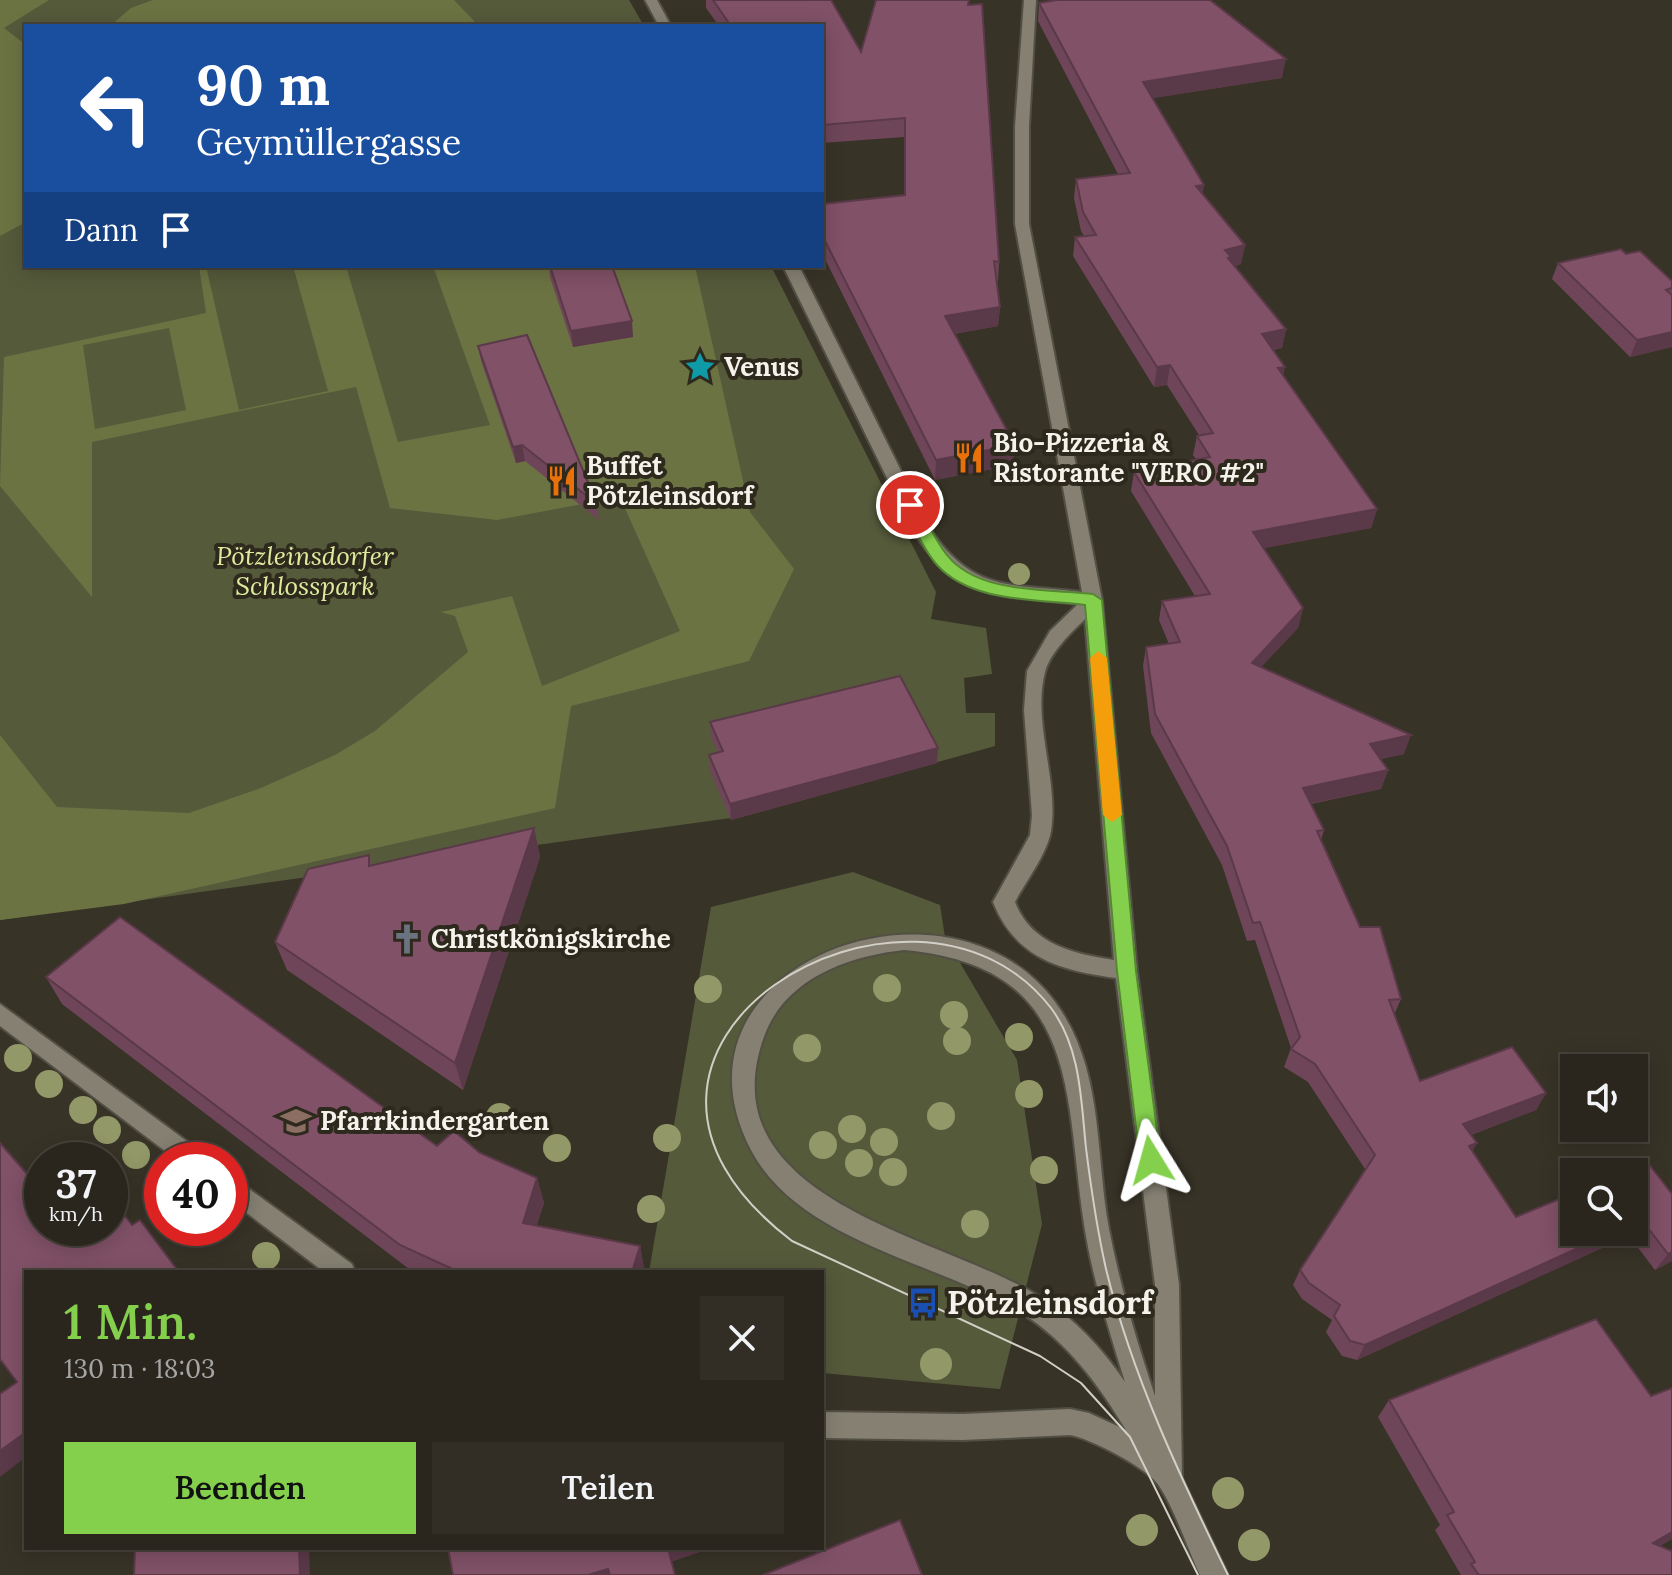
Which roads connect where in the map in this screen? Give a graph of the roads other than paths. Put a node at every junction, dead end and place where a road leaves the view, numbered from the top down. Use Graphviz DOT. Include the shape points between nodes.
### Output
graph roads {
  1 [pos="651,0"];
  2 [pos="1030,0"];
  3 [pos="664,24"];
  4 [pos="792,268"];
  5 [pos="1093,600"];
  6 [pos="1126,971"];
  7 [pos="0,1013"];
  8 [pos="171,1142"];
  9 [pos="248,1200"];
  10 [pos="340,1270"];
  11 [pos="824,1425"];
  12 [pos="1169,1479"];
  13 [pos="1214,1575"];
  1 -- 3 [label="street"];
  2 -- 5 [label="street" via="1022,224"];
  4 -- 5 [label="street" via="941,560 978,585"];
  5 -- 6 [label="street"];
  5 -- 6 [label="street" via="1057,636 1036,671 1040,835 1004,902 1008,919 1048,951 1072,962"];
  6 -- 12 [label="street" via="1167,1285"];
  7 -- 8 [label="street"];
  9 -- 10 [label="street"];
  11 -- 12 [label="street" via="1070,1422 1120,1441"];
  12 -- 12 [label="street" via="1118,1316 1097,1227 1074,1057 1051,1009 989,959 929,943 857,946 803,973 771,1001 748,1049 747,1107 765,1152 800,1190 834,1215 1045,1314 1092,1358"];
  12 -- 13 [label="street"];
}
